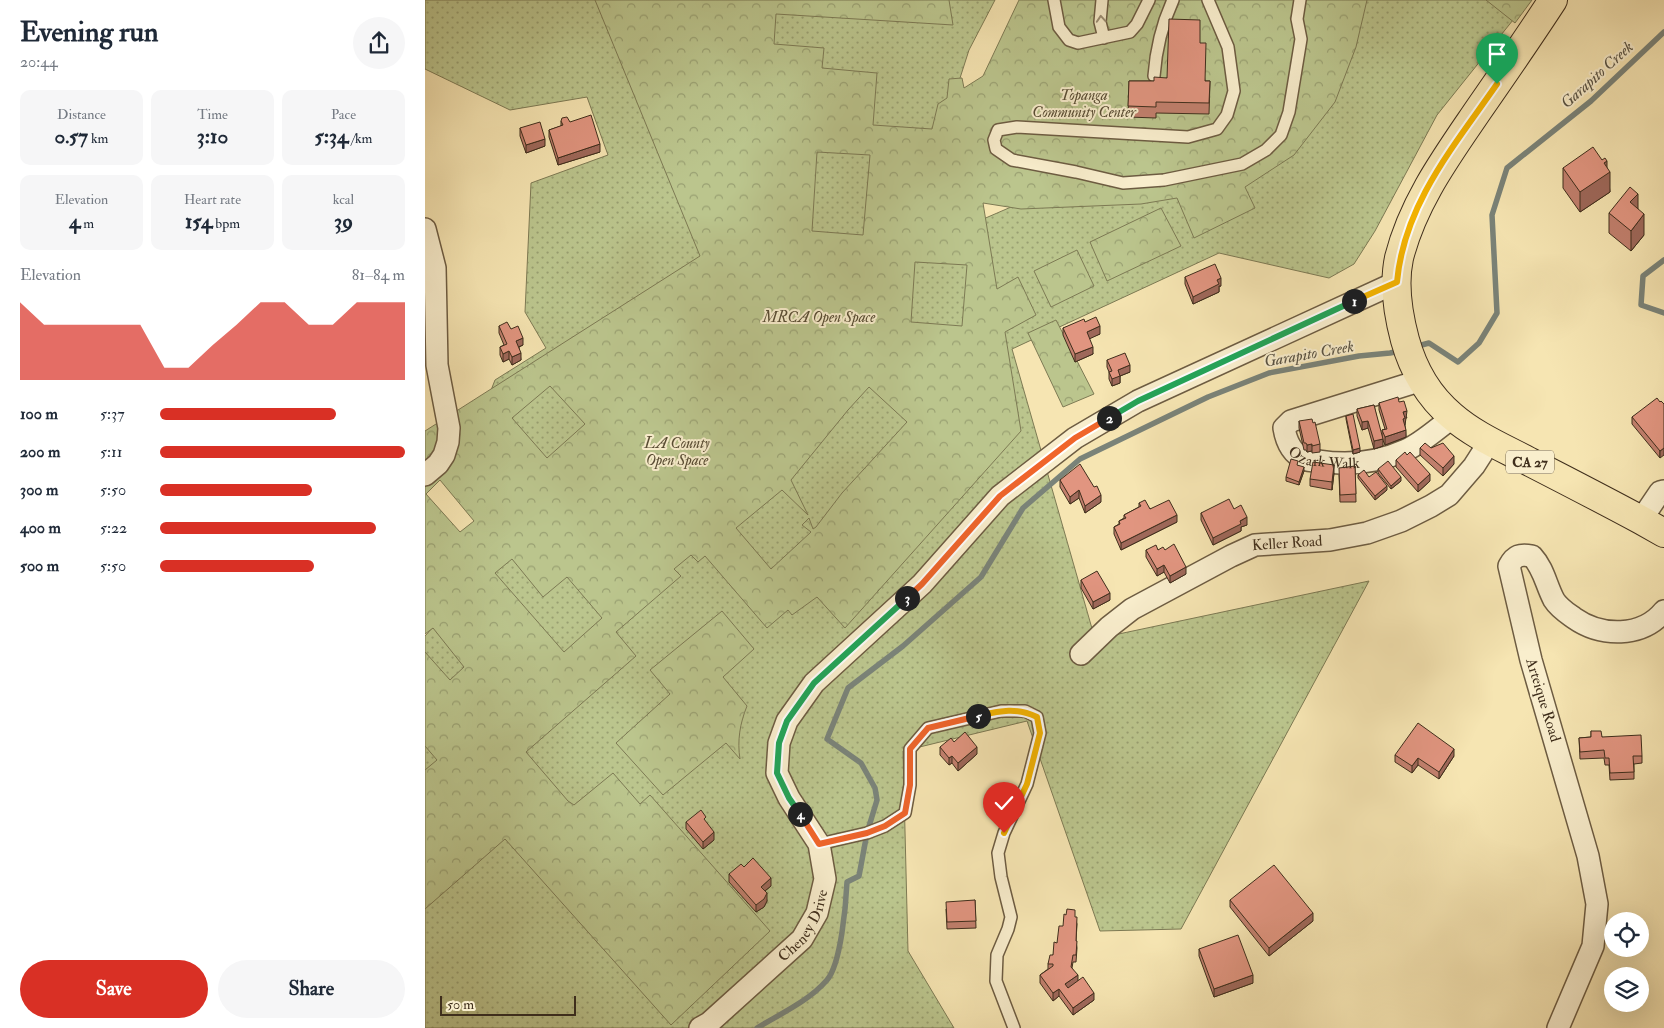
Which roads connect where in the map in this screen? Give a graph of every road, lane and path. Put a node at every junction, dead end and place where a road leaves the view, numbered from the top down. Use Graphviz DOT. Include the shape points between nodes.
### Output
graph roads {
  1 [pos="1053,0"];
  2 [pos="1102,0"];
  3 [pos="1149,0"];
  4 [pos="1173,0"];
  5 [pos="1208,0"];
  6 [pos="1300,0"];
  7 [pos="1553,0"];
  8 [pos="1104,38"];
  9 [pos="1154,76"];
  10 [pos="425,229"];
  11 [pos="1397,282"];
  12 [pos="1419,374"];
  13 [pos="1453,417"];
  14 [pos="1490,441"];
  15 [pos="425,475"];
  16 [pos="1664,491"];
  17 [pos="1641,520"];
  18 [pos="1664,534"];
  19 [pos="1664,611"];
  20 [pos="1081,654"];
  21 [pos="819,844"];
  22 [pos="700,1028"];
  23 [pos="1014,1028"];
  24 [pos="1558,1028"];
  1 -- 8 [label="lane" via="1059,27 1069,40 1078,43"];
  8 -- 2 [label="lane, one-way" via="1100,22"];
  3 -- 8 [label="lane" via="1137,24 1129,32"];
  4 -- 9 [label="lane" via="1155,54"];
  5 -- 6 [label="lane" via="1228,47 1234,91 1227,115 1217,129 1188,137 1017,128 998,130 994,140 996,149 1012,160 1123,183 1164,180 1242,164 1266,150 1281,135 1289,112 1301,39 1297,18"];
  7 -- 11 [label="main road, CA 27" via="1431,180 1407,234 1399,259"];
  10 -- 15 [label="street" via="435,268 437,365 449,428 444,455 439,464"];
  11 -- 12 [label="main road, CA 27" via="1403,334"];
  11 -- 21 [label="street, Cheney Drive" via="1138,401 1075,438 1000,496 922,584 814,683 787,721 779,743 777,773"];
  12 -- 13 [label="main road, CA 27" via="1436,400"];
  12 -- 13 [label="street, Ozark Walk" via="1291,421 1285,428 1286,439 1304,459 1355,464 1380,460 1408,449"];
  13 -- 14 [label="main road, CA 27"];
  14 -- 17 [label="main road, CA 27"];
  14 -- 20 [label="street, Keller Road" via="1474,466 1449,494 1431,506 1367,533 1330,540 1255,545 1132,609"];
  16 -- 17 [label="street" via="1660,492"];
  17 -- 18 [label="main road, CA 27"];
  19 -- 24 [label="street, Arteique Road" via="1647,625 1632,630 1599,631 1583,625 1561,609 1532,556 1521,554 1513,558 1509,566 1531,660 1588,856 1597,904 1593,946"];
  21 -- 22 [label="street, Cheney Drive" via="825,879 817,913 802,939"];
  21 -- 23 [label="lane" via="867,833 905,813 910,785 910,749 928,728 1001,711 1025,711 1037,717 1040,733 1027,784 997,853 1011,917 997,955 996,981"];
}
